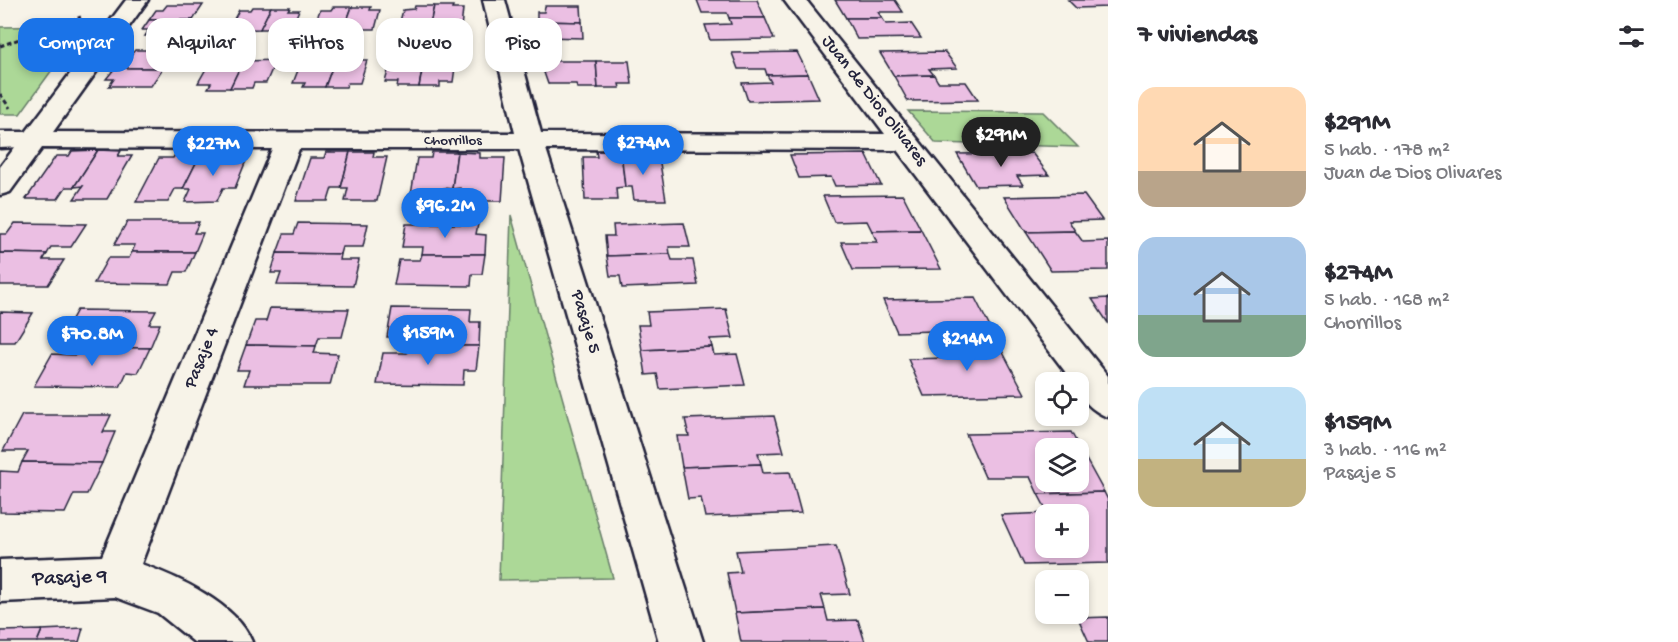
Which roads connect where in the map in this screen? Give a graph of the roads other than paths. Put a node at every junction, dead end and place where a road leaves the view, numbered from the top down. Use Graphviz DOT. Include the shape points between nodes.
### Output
graph roads {
  1 [pos="137,0"];
  2 [pos="494,0"];
  3 [pos="795,0"];
  4 [pos="0,140"];
  5 [pos="34,140"];
  6 [pos="289,140"];
  7 [pos="530,141"];
  8 [pos="906,142"];
  9 [pos="0,186"];
  10 [pos="1108,402"];
  11 [pos="115,576"];
  12 [pos="0,581"];
  13 [pos="230,642"];
  14 [pos="681,642"];
  1 -- 5 [label="street"];
  2 -- 7 [label="street, Pasaje 5"];
  3 -- 8 [label="street, Juan de Dios Olivares"];
  4 -- 5 [label="street, Chorrillos"];
  5 -- 6 [label="street, Chorrillos"];
  5 -- 9 [label="street"];
  6 -- 7 [label="street, Chorrillos"];
  6 -- 11 [label="street, Pasaje 4"];
  7 -- 8 [label="street, Chorrillos"];
  7 -- 14 [label="street, Pasaje 5"];
  8 -- 10 [label="street, Juan de Dios Olivares"];
  11 -- 12 [label="street, Pasaje 9"];
  11 -- 13 [label="street, Pasaje 9" via="172,597"];
}
